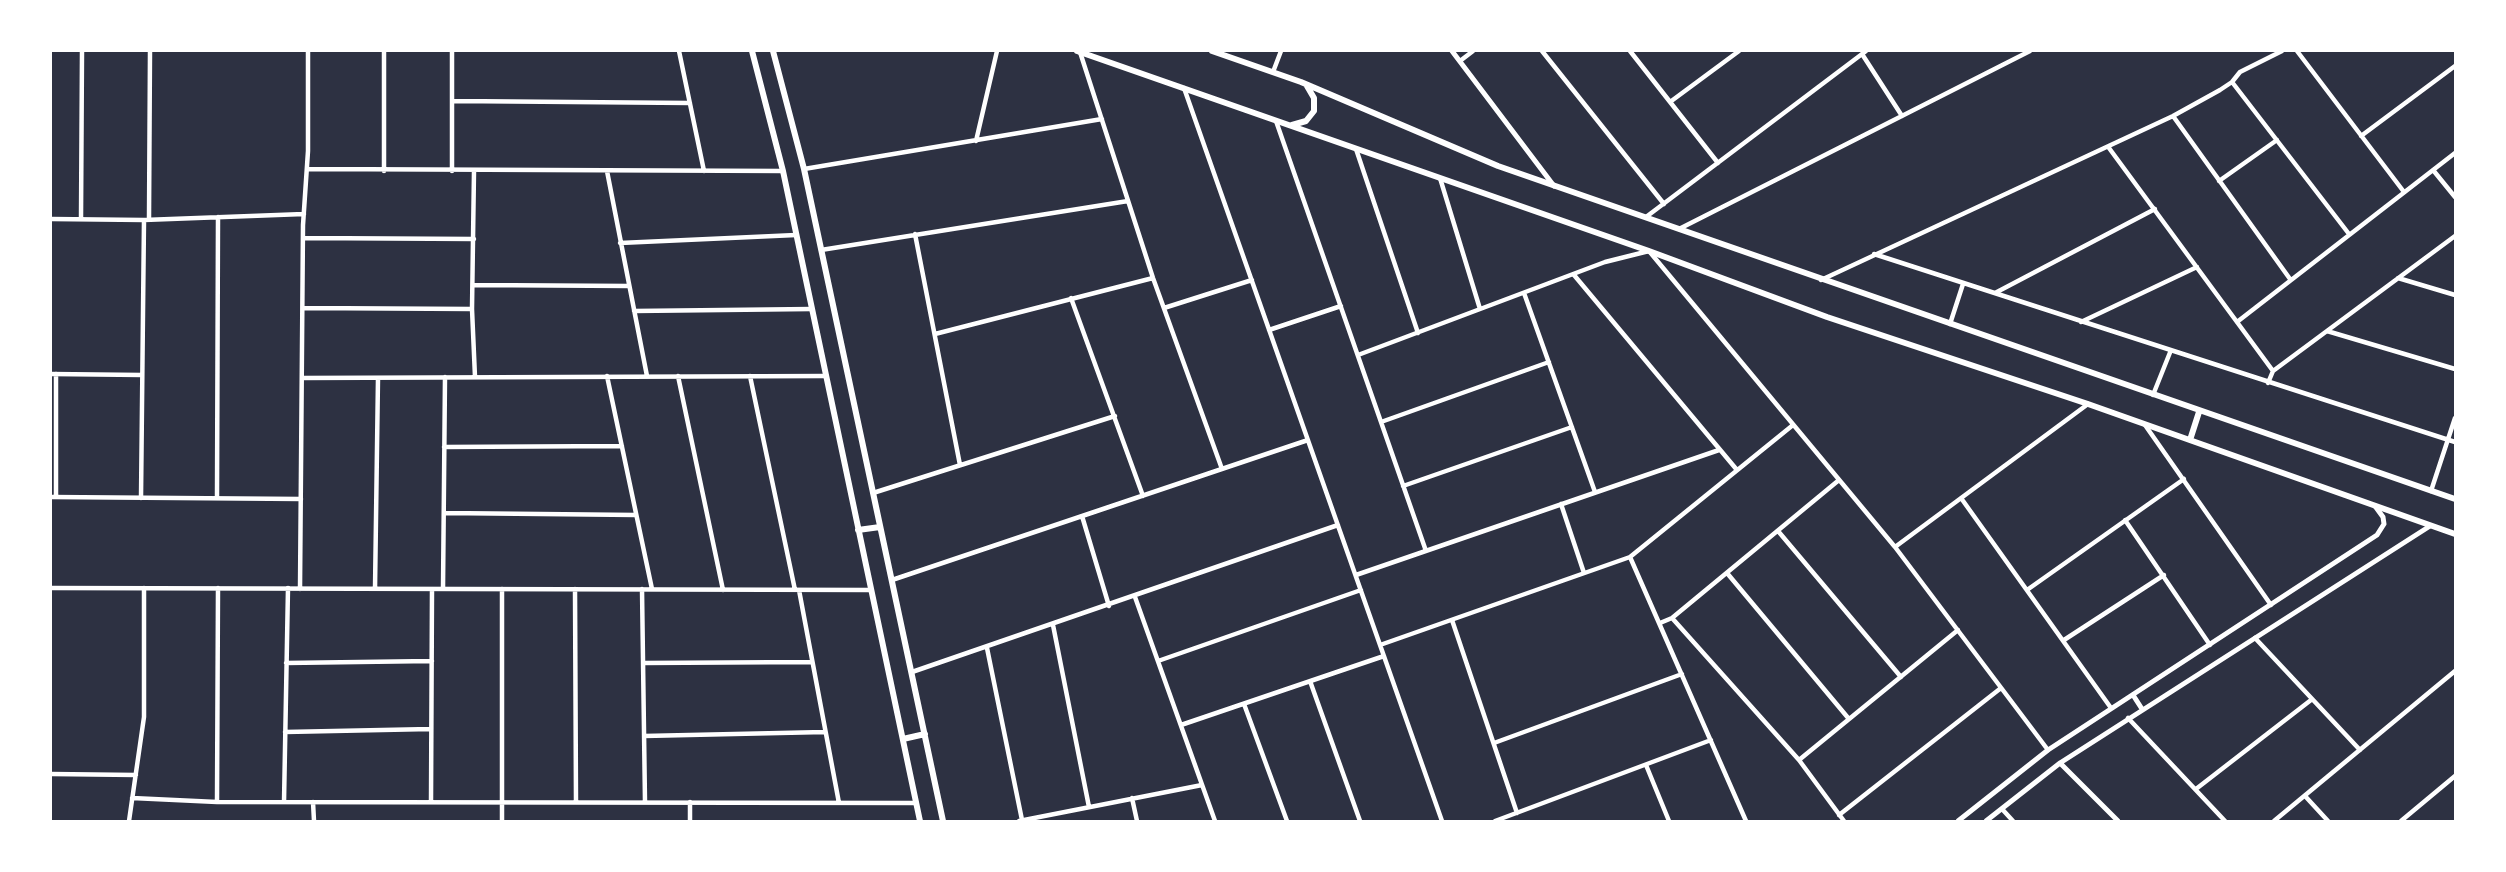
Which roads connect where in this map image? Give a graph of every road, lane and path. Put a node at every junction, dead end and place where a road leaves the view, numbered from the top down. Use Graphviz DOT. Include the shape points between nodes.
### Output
graph roads {
  1 [pos="82,51"];
  2 [pos="150,51"];
  3 [pos="308,51"];
  4 [pos="384,51"];
  5 [pos="452,51"];
  6 [pos="679,51"];
  7 [pos="752,51"];
  8 [pos="773,51"];
  9 [pos="997,51"];
  10 [pos="1212,51"];
  11 [pos="1281,51"];
  12 [pos="1452,51"];
  13 [pos="1473,51"];
  14 [pos="1542,51"];
  15 [pos="1630,51"];
  16 [pos="1739,51"];
  17 [pos="2030,51"];
  18 [pos="2282,51"];
  19 [pos="2297,51"];
  20 [pos="1078,52"];
  21 [pos="1864,52"];
  22 [pos="1460,61"];
  23 [pos="2455,66"];
  24 [pos="1274,72"];
  25 [pos="1300,81"];
  26 [pos="2232,82"];
  27 [pos="1184,88"];
  28 [pos="453,101"];
  29 [pos="1670,102"];
  30 [pos="690,103"];
  31 [pos="1902,116"];
  32 [pos="2173,116"];
  33 [pos="1101,119"];
  34 [pos="1276,121"];
  35 [pos="1288,125"];
  36 [pos="2361,136"];
  37 [pos="2277,140"];
  38 [pos="976,141"];
  39 [pos="2109,148"];
  40 [pos="1356,149"];
  41 [pos="2455,153"];
  42 [pos="1718,163"];
  43 [pos="308,169"];
  44 [pos="804,170"];
  45 [pos="2433,170"];
  46 [pos="384,171"];
  47 [pos="452,171"];
  48 [pos="474,171"];
  49 [pos="607,171"];
  50 [pos="704,171"];
  51 [pos="783,171"];
  52 [pos="1440,178"];
  53 [pos="2219,181"];
  54 [pos="1555,187"];
  55 [pos="2404,192"];
  56 [pos="2455,197"];
  57 [pos="1128,201"];
  58 [pos="1664,204"];
  59 [pos="2155,209"];
  60 [pos="304,214"];
  61 [pos="218,217"];
  62 [pos="1646,217"];
  63 [pos="51,219"];
  64 [pos="81,219"];
  65 [pos="146,219"];
  66 [pos="1679,230"];
  67 [pos="915,234"];
  68 [pos="2349,234"];
  69 [pos="796,235"];
  70 [pos="2455,236"];
  71 [pos="303,238"];
  72 [pos="474,239"];
  73 [pos="620,243"];
  74 [pos="821,250"];
  75 [pos="1648,251"];
  76 [pos="1874,254"];
  77 [pos="2197,267"];
  78 [pos="1574,274"];
  79 [pos="1153,278"];
  80 [pos="2398,278"];
  81 [pos="2290,279"];
  82 [pos="1252,280"];
  83 [pos="1821,280"];
  84 [pos="1963,284"];
  85 [pos="474,285"];
  86 [pos="628,286"];
  87 [pos="1524,293"];
  88 [pos="1994,293"];
  89 [pos="2455,295"];
  90 [pos="1071,298"];
  91 [pos="1341,306"];
  92 [pos="303,308"];
  93 [pos="1164,308"];
  94 [pos="472,309"];
  95 [pos="812,309"];
  96 [pos="1480,309"];
  97 [pos="634,311"];
  98 [pos="2081,322"];
  99 [pos="2237,322"];
  100 [pos="1949,325"];
  101 [pos="1269,330"];
  102 [pos="2326,331"];
  103 [pos="1418,333"];
  104 [pos="935,334"];
  105 [pos="2171,350"];
  106 [pos="1358,355"];
  107 [pos="1549,362"];
  108 [pos="2455,369"];
  109 [pos="2273,371"];
  110 [pos="53,374"];
  111 [pos="142,375"];
  112 [pos="607,376"];
  113 [pos="647,376"];
  114 [pos="678,376"];
  115 [pos="750,376"];
  116 [pos="826,376"];
  117 [pos="445,377"];
  118 [pos="474,377"];
  119 [pos="302,378"];
  120 [pos="378,378"];
  121 [pos="2268,383"];
  122 [pos="2153,396"];
  123 [pos="2088,404"];
  124 [pos="2199,412"];
  125 [pos="1115,416"];
  126 [pos="2455,418"];
  127 [pos="1381,422"];
  128 [pos="1793,425"];
  129 [pos="2145,425"];
  130 [pos="1572,427"];
  131 [pos="1308,440"];
  132 [pos="2190,440"];
  133 [pos="2452,441"];
  134 [pos="622,446"];
  135 [pos="444,447"];
  136 [pos="1719,450"];
  137 [pos="960,465"];
  138 [pos="1222,469"];
  139 [pos="1737,470"];
  140 [pos="2184,479"];
  141 [pos="1839,480"];
  142 [pos="1403,486"];
  143 [pos="2431,491"];
  144 [pos="1595,492"];
  145 [pos="873,493"];
  146 [pos="1143,496"];
  147 [pos="53,497"];
  148 [pos="141,498"];
  149 [pos="217,498"];
  150 [pos="1961,498"];
  151 [pos="301,499"];
  152 [pos="2455,499"];
  153 [pos="1561,504"];
  154 [pos="2374,505"];
  155 [pos="444,513"];
  156 [pos="636,514"];
  157 [pos="1082,516"];
  158 [pos="2125,520"];
  159 [pos="1338,525"];
  160 [pos="2430,526"];
  161 [pos="880,527"];
  162 [pos="858,531"];
  163 [pos="1778,531"];
  164 [pos="2455,534"];
  165 [pos="1895,547"];
  166 [pos="1426,551"];
  167 [pos="1630,557"];
  168 [pos="1584,573"];
  169 [pos="1727,573"];
  170 [pos="1356,575"];
  171 [pos="2164,575"];
  172 [pos="892,580"];
  173 [pos="51,588"];
  174 [pos="144,588"];
  175 [pos="218,588"];
  176 [pos="288,588"];
  177 [pos="300,589"];
  178 [pos="375,589"];
  179 [pos="432,589"];
  180 [pos="443,589"];
  181 [pos="502,589"];
  182 [pos="575,589"];
  183 [pos="642,589"];
  184 [pos="652,589"];
  185 [pos="723,590"];
  186 [pos="797,590"];
  187 [pos="871,590"];
  188 [pos="1361,590"];
  189 [pos="2027,590"];
  190 [pos="1135,597"];
  191 [pos="2271,605"];
  192 [pos="1109,606"];
  193 [pos="1672,618"];
  194 [pos="1452,620"];
  195 [pos="1660,623"];
  196 [pos="1053,625"];
  197 [pos="1958,630"];
  198 [pos="2255,638"];
  199 [pos="2064,640"];
  200 [pos="1380,645"];
  201 [pos="2210,645"];
  202 [pos="987,648"];
  203 [pos="1384,656"];
  204 [pos="432,661"];
  205 [pos="1158,661"];
  206 [pos="812,662"];
  207 [pos="286,663"];
  208 [pos="643,663"];
  209 [pos="912,672"];
  210 [pos="2454,672"];
  211 [pos="1682,674"];
  212 [pos="1901,677"];
  213 [pos="1310,681"];
  214 [pos="2001,687"];
  215 [pos="2133,695"];
  216 [pos="2311,700"];
  217 [pos="1244,704"];
  218 [pos="2111,708"];
  219 [pos="2142,709"];
  220 [pos="2128,718"];
  221 [pos="1849,719"];
  222 [pos="1181,725"];
  223 [pos="431,729"];
  224 [pos="285,732"];
  225 [pos="825,732"];
  226 [pos="925,735"];
  227 [pos="644,736"];
  228 [pos="903,739"];
  229 [pos="1711,740"];
  230 [pos="1494,743"];
  231 [pos="2048,750"];
  232 [pos="2360,750"];
  233 [pos="1799,760"];
  234 [pos="2060,763"];
  235 [pos="1646,765"];
  236 [pos="51,774"];
  237 [pos="135,775"];
  238 [pos="2455,776"];
  239 [pos="1202,785"];
  240 [pos="2196,789"];
  241 [pos="2305,796"];
  242 [pos="132,798"];
  243 [pos="1132,798"];
  244 [pos="217,802"];
  245 [pos="284,802"];
  246 [pos="313,802"];
  247 [pos="431,802"];
  248 [pos="502,802"];
  249 [pos="576,802"];
  250 [pos="645,802"];
  251 [pos="690,802"];
  252 [pos="839,803"];
  253 [pos="916,803"];
  254 [pos="1089,807"];
  255 [pos="2002,808"];
  256 [pos="1517,813"];
  257 [pos="1839,815"];
  258 [pos="129,821"];
  259 [pos="314,821"];
  260 [pos="502,821"];
  261 [pos="690,821"];
  262 [pos="920,821"];
  263 [pos="943,821"];
  264 [pos="1021,821"];
  265 [pos="1137,821"];
  266 [pos="1215,821"];
  267 [pos="1287,821"];
  268 [pos="1360,821"];
  269 [pos="1442,821"];
  270 [pos="1495,821"];
  271 [pos="1669,821"];
  272 [pos="1746,821"];
  273 [pos="1844,821"];
  274 [pos="1958,821"];
  275 [pos="1986,821"];
  276 [pos="2013,821"];
  277 [pos="2118,821"];
  278 [pos="2226,821"];
  279 [pos="2274,821"];
  280 [pos="2328,821"];
  281 [pos="2401,821"];
  1 -- 64 [label="street"];
  2 -- 65 [label="street"];
  3 -- 43 [label="street"];
  4 -- 46 [label="street"];
  5 -- 28 [label="street"];
  6 -- 30 [label="street"];
  7 -- 51 [label="main road"];
  8 -- 44 [label="main road"];
  9 -- 38 [label="street"];
  10 -- 24 [label="main road"];
  11 -- 24 [label="street"];
  12 -- 22 [label="street"];
  13 -- 22 [label="street"];
  14 -- 58 [label="street"];
  15 -- 29 [label="street"];
  16 -- 29 [label="street"];
  17 -- 31 [label="street"];
  18 -- 26 [label="street" via="2240,72"];
  19 -- 36 [label="street"];
  20 -- 27 [label="main road"];
  20 -- 33 [label="street"];
  21 -- 31 [label="street"];
  21 -- 42 [label="street"];
  22 -- 54 [label="street"];
  23 -- 36 [label="street"];
  24 -- 25 [label="main road"];
  25 -- 35 [label="main road" via="1312,92 1314,108 1306,121"];
  25 -- 54 [label="main road"];
  26 -- 32 [label="street"];
  26 -- 37 [label="street"];
  27 -- 34 [label="main road"];
  27 -- 82 [label="street"];
  28 -- 30 [label="street"];
  28 -- 47 [label="street"];
  29 -- 42 [label="street"];
  30 -- 50 [label="street"];
  31 -- 66 [label="street"];
  32 -- 39 [label="street"];
  32 -- 53 [label="street"];
  33 -- 38 [label="street"];
  33 -- 57 [label="street"];
  34 -- 35 [label="main road"];
  34 -- 91 [label="street"];
  35 -- 40 [label="main road"];
  36 -- 55 [label="street"];
  37 -- 53 [label="street"];
  37 -- 68 [label="street"];
  38 -- 44 [label="street"];
  39 -- 59 [label="street"];
  39 -- 76 [label="street"];
  40 -- 52 [label="main road"];
  40 -- 103 [label="street"];
  41 -- 45 [label="street"];
  42 -- 58 [label="street"];
  43 -- 46 [label="street"];
  43 -- 60 [label="street"];
  44 -- 74 [label="main road"];
  45 -- 55 [label="street"];
  45 -- 56 [label="street"];
  46 -- 47 [label="street"];
  47 -- 48 [label="street"];
  48 -- 49 [label="street"];
  48 -- 72 [label="street"];
  49 -- 50 [label="street"];
  49 -- 73 [label="street"];
  50 -- 51 [label="street"];
  51 -- 69 [label="main road"];
  52 -- 75 [label="main road"];
  52 -- 96 [label="street"];
  53 -- 81 [label="street"];
  54 -- 62 [label="main road"];
  55 -- 68 [label="street"];
  57 -- 67 [label="street"];
  57 -- 79 [label="street"];
  58 -- 62 [label="street"];
  59 -- 77 [label="street"];
  59 -- 88 [label="street"];
  60 -- 61 [label="street"];
  60 -- 71 [label="street"];
  61 -- 65 [label="street"];
  61 -- 149 [label="street"];
  62 -- 66 [label="main road"];
  63 -- 64 [label="street"];
  64 -- 65 [label="street"];
  65 -- 111 [label="street"];
  66 -- 83 [label="main road"];
  67 -- 74 [label="street"];
  67 -- 104 [label="street"];
  68 -- 81 [label="street"];
  69 -- 73 [label="street"];
  69 -- 95 [label="main road"];
  70 -- 80 [label="street"];
  71 -- 72 [label="street"];
  71 -- 92 [label="street"];
  72 -- 85 [label="street"];
  73 -- 86 [label="street"];
  74 -- 145 [label="main road"];
  75 -- 78 [label="street"];
  75 -- 123 [label="main road" via="1827,317"];
  75 -- 128 [label="street"];
  76 -- 83 [label="street"];
  76 -- 84 [label="street"];
  77 -- 98 [label="street"];
  77 -- 99 [label="street"];
  78 -- 87 [label="street"];
  78 -- 136 [label="street"];
  79 -- 90 [label="street"];
  79 -- 93 [label="street"];
  80 -- 89 [label="street"];
  80 -- 102 [label="street"];
  81 -- 99 [label="street"];
  82 -- 93 [label="street"];
  82 -- 101 [label="street"];
  83 -- 100 [label="main road"];
  84 -- 88 [label="street"];
  84 -- 100 [label="street"];
  85 -- 86 [label="street"];
  85 -- 94 [label="street"];
  86 -- 97 [label="street"];
  87 -- 96 [label="street"];
  87 -- 107 [label="street"];
  88 -- 98 [label="street"];
  90 -- 104 [label="street"];
  90 -- 125 [label="street"];
  91 -- 101 [label="street"];
  91 -- 106 [label="street"];
  92 -- 94 [label="street"];
  92 -- 119 [label="street"];
  93 -- 138 [label="street"];
  94 -- 118 [label="street"];
  95 -- 97 [label="street"];
  95 -- 116 [label="main road"];
  96 -- 103 [label="street"];
  97 -- 113 [label="street"];
  98 -- 105 [label="street"];
  99 -- 109 [label="street"];
  100 -- 122 [label="main road"];
  101 -- 131 [label="street"];
  102 -- 108 [label="street"];
  102 -- 109 [label="street"];
  103 -- 106 [label="street"];
  104 -- 137 [label="street"];
  105 -- 121 [label="street"];
  105 -- 122 [label="street"];
  106 -- 127 [label="street"];
  107 -- 127 [label="street"];
  107 -- 130 [label="street"];
  109 -- 121 [label="street"];
  110 -- 111 [label="street"];
  110 -- 147 [label="street"];
  111 -- 148 [label="street"];
  112 -- 113 [label="street"];
  112 -- 118 [label="street"];
  112 -- 134 [label="street"];
  113 -- 114 [label="street"];
  114 -- 115 [label="street"];
  114 -- 185 [label="street"];
  115 -- 116 [label="street"];
  115 -- 186 [label="street"];
  116 -- 162 [label="main road"];
  117 -- 118 [label="street"];
  117 -- 120 [label="street"];
  117 -- 135 [label="street"];
  119 -- 120 [label="street"];
  119 -- 151 [label="street"];
  120 -- 178 [label="street"];
  121 -- 133 [label="street"];
  122 -- 124 [label="main road"];
  123 -- 129 [label="main road"];
  123 -- 150 [label="street"];
  124 -- 132 [label="main road"];
  124 -- 143 [label="main road"];
  125 -- 137 [label="street"];
  125 -- 146 [label="street"];
  126 -- 133 [label="street"];
  127 -- 142 [label="street"];
  128 -- 139 [label="street"];
  128 -- 141 [label="street"];
  129 -- 132 [label="main road"];
  129 -- 140 [label="street"];
  130 -- 142 [label="street"];
  130 -- 144 [label="street"];
  131 -- 138 [label="street"];
  131 -- 159 [label="street"];
  132 -- 154 [label="main road"];
  133 -- 143 [label="street"];
  134 -- 135 [label="street"];
  134 -- 156 [label="street"];
  135 -- 155 [label="street"];
  136 -- 139 [label="street"];
  136 -- 144 [label="street"];
  137 -- 145 [label="street"];
  138 -- 146 [label="street"];
  139 -- 167 [label="street"];
  140 -- 158 [label="street"];
  140 -- 191 [label="street"];
  141 -- 163 [label="street"];
  141 -- 165 [label="street"];
  142 -- 166 [label="street"];
  143 -- 152 [label="main road"];
  144 -- 153 [label="street"];
  145 -- 161 [label="main road"];
  146 -- 157 [label="street"];
  147 -- 148 [label="street"];
  148 -- 149 [label="street"];
  149 -- 151 [label="street"];
  150 -- 165 [label="street"];
  150 -- 189 [label="street"];
  151 -- 177 [label="street"];
  153 -- 166 [label="street"];
  153 -- 168 [label="street"];
  154 -- 160 [label="main road"];
  154 -- 191 [label="street" via="2384,524 2377,535"];
  155 -- 156 [label="street"];
  155 -- 180 [label="street"];
  156 -- 184 [label="street"];
  157 -- 172 [label="street"];
  157 -- 192 [label="street"];
  158 -- 171 [label="street"];
  158 -- 189 [label="street"];
  159 -- 170 [label="street"];
  159 -- 190 [label="street"];
  160 -- 164 [label="main road"];
  160 -- 198 [label="street"];
  161 -- 162 [label="main road"];
  161 -- 172 [label="main road"];
  162 -- 187 [label="main road"];
  163 -- 169 [label="street"];
  163 -- 212 [label="street"];
  165 -- 197 [label="street"];
  166 -- 170 [label="street"];
  167 -- 168 [label="street"];
  167 -- 195 [label="street"];
  168 -- 194 [label="street"];
  169 -- 193 [label="street"];
  169 -- 221 [label="street"];
  170 -- 188 [label="street"];
  171 -- 199 [label="street"];
  171 -- 201 [label="street"];
  172 -- 209 [label="main road"];
  173 -- 174 [label="street"];
  174 -- 175 [label="street"];
  174 -- 237 [label="street" via="144,717"];
  175 -- 176 [label="street"];
  175 -- 244 [label="street"];
  176 -- 177 [label="street"];
  176 -- 207 [label="street"];
  177 -- 178 [label="street"];
  178 -- 179 [label="street"];
  179 -- 180 [label="street"];
  179 -- 204 [label="street"];
  180 -- 181 [label="street"];
  181 -- 182 [label="street"];
  181 -- 248 [label="street"];
  182 -- 183 [label="street"];
  182 -- 249 [label="street"];
  183 -- 184 [label="street"];
  183 -- 208 [label="street"];
  184 -- 185 [label="street"];
  185 -- 186 [label="street"];
  186 -- 187 [label="street"];
  186 -- 206 [label="street"];
  187 -- 228 [label="main road"];
  188 -- 200 [label="street"];
  188 -- 205 [label="street"];
  189 -- 199 [label="street"];
  190 -- 192 [label="street"];
  190 -- 205 [label="street"];
  191 -- 201 [label="street"];
  192 -- 196 [label="street"];
  193 -- 195 [label="street"];
  193 -- 233 [label="street"];
  194 -- 200 [label="street"];
  194 -- 230 [label="street"];
  195 -- 211 [label="street"];
  196 -- 202 [label="street"];
  196 -- 254 [label="street"];
  197 -- 212 [label="street"];
  197 -- 214 [label="street"];
  198 -- 216 [label="street"];
  198 -- 219 [label="street"];
  199 -- 218 [label="street"];
  200 -- 203 [label="street"];
  201 -- 215 [label="street"];
  202 -- 209 [label="street"];
  202 -- 264 [label="street"];
  203 -- 213 [label="street"];
  203 -- 269 [label="street"];
  204 -- 207 [label="street"];
  204 -- 223 [label="street"];
  205 -- 222 [label="street"];
  206 -- 208 [label="street"];
  206 -- 225 [label="street"];
  207 -- 224 [label="street"];
  208 -- 227 [label="street"];
  209 -- 226 [label="main road"];
  210 -- 232 [label="street"];
  211 -- 229 [label="street"];
  211 -- 230 [label="street"];
  212 -- 221 [label="street"];
  213 -- 217 [label="street"];
  213 -- 268 [label="street"];
  214 -- 231 [label="street"];
  214 -- 257 [label="street"];
  215 -- 218 [label="street"];
  215 -- 219 [label="street"];
  216 -- 232 [label="street"];
  216 -- 240 [label="street"];
  217 -- 222 [label="street"];
  217 -- 267 [label="street"];
  218 -- 231 [label="street"];
  219 -- 220 [label="street"];
  220 -- 234 [label="street"];
  220 -- 240 [label="street"];
  221 -- 233 [label="street"];
  222 -- 239 [label="street"];
  223 -- 224 [label="street"];
  223 -- 247 [label="street"];
  224 -- 245 [label="street"];
  225 -- 227 [label="street"];
  225 -- 252 [label="street"];
  226 -- 228 [label="main road"];
  226 -- 263 [label="main road"];
  227 -- 250 [label="street"];
  228 -- 253 [label="main road"];
  229 -- 235 [label="street"];
  229 -- 272 [label="street"];
  230 -- 256 [label="street"];
  231 -- 274 [label="street"];
  232 -- 241 [label="street"];
  233 -- 257 [label="street"];
  234 -- 255 [label="street"];
  234 -- 277 [label="street"];
  235 -- 256 [label="street"];
  235 -- 271 [label="street"];
  236 -- 237 [label="street"];
  237 -- 242 [label="street"];
  238 -- 281 [label="street"];
  239 -- 243 [label="street"];
  239 -- 266 [label="street"];
  240 -- 278 [label="street"];
  241 -- 279 [label="street"];
  241 -- 280 [label="street"];
  242 -- 244 [label="street"];
  242 -- 258 [label="street"];
  243 -- 254 [label="street"];
  243 -- 265 [label="street"];
  244 -- 245 [label="street"];
  245 -- 246 [label="street"];
  246 -- 247 [label="street"];
  246 -- 259 [label="street"];
  247 -- 248 [label="street"];
  248 -- 249 [label="street"];
  248 -- 260 [label="street"];
  249 -- 250 [label="street"];
  250 -- 251 [label="street"];
  251 -- 252 [label="street"];
  251 -- 261 [label="street"];
  252 -- 253 [label="street"];
  253 -- 262 [label="main road"];
  254 -- 264 [label="street"];
  255 -- 275 [label="street"];
  255 -- 276 [label="street"];
  256 -- 270 [label="street"];
  257 -- 273 [label="street"];
}
